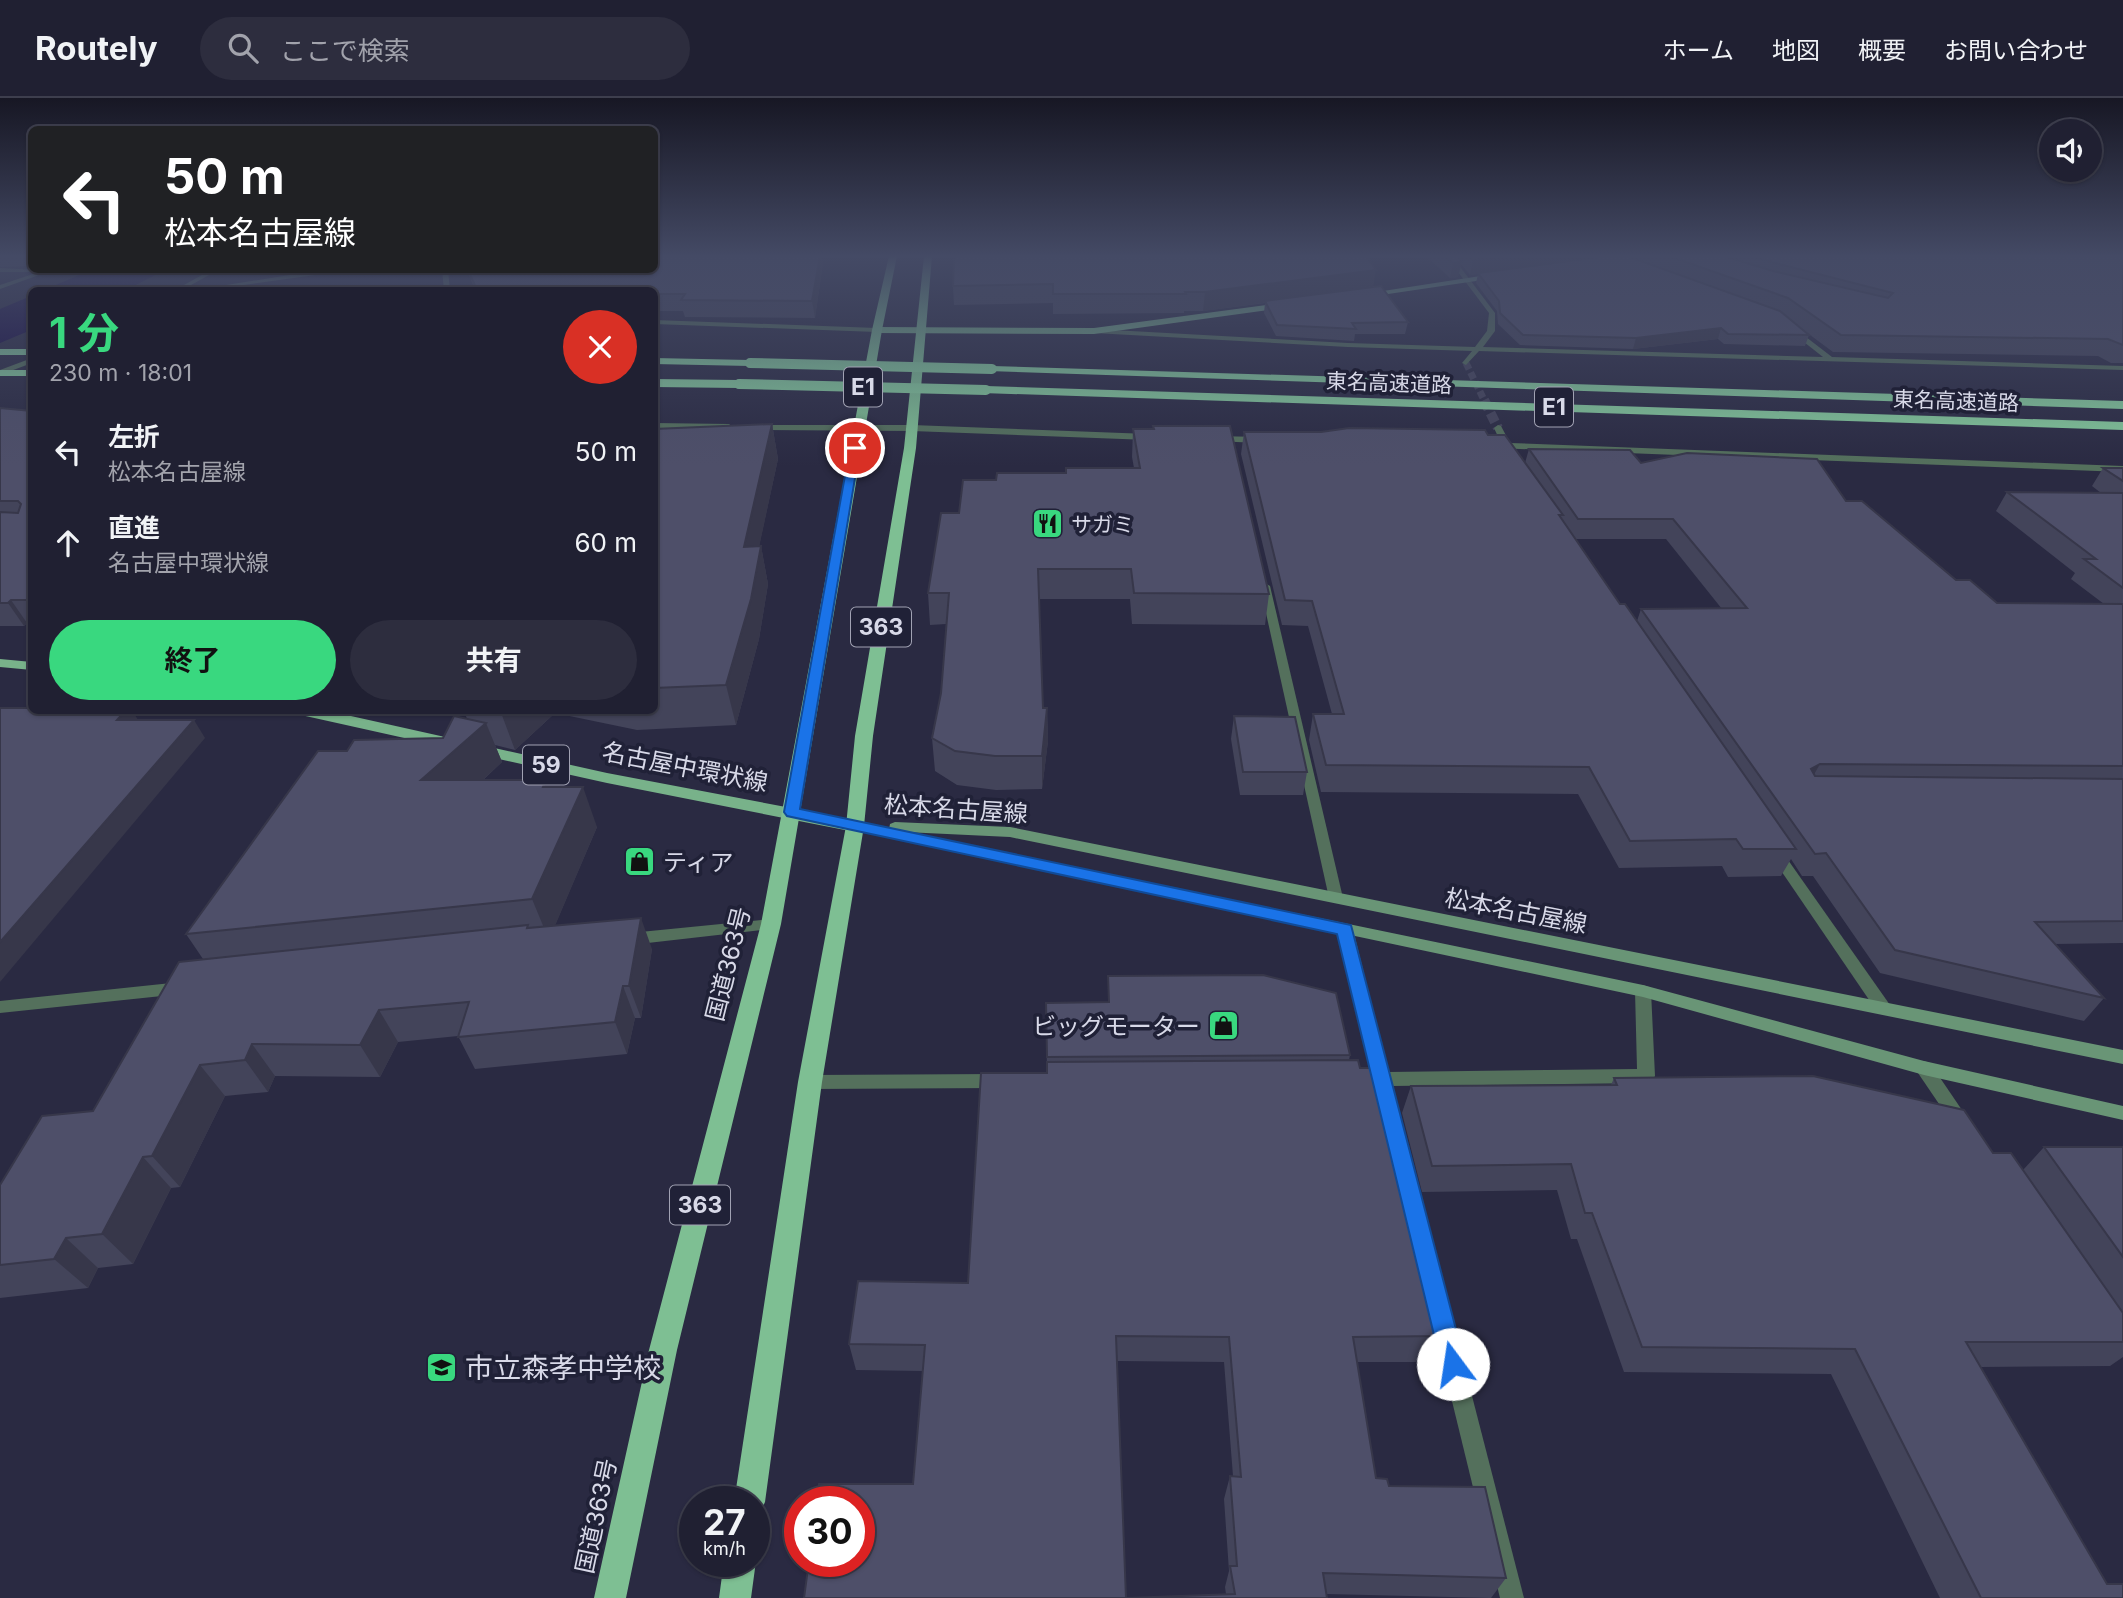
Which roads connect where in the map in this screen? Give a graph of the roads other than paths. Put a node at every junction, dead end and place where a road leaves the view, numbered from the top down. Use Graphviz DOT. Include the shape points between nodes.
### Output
graph roads {
  1 [pos="766,326"];
  2 [pos="878,326"];
  3 [pos="921,326"];
  4 [pos="1131,326"];
  5 [pos="1491,326"];
  6 [pos="1789,326"];
  7 [pos="877,330"];
  8 [pos="921,330"];
  9 [pos="1094,331"];
  10 [pos="1476,349"];
  11 [pos="0,352"];
  12 [pos="28,352"];
  13 [pos="1829,358"];
  14 [pos="658,361"];
  15 [pos="28,362"];
  16 [pos="1466,363"];
  17 [pos="2123,368"];
  18 [pos="0,373"];
  19 [pos="28,373"];
  20 [pos="658,383"];
  21 [pos="2123,405"];
  22 [pos="658,426"];
  23 [pos="2123,426"];
  24 [pos="912,428"];
  25 [pos="1498,428"];
  26 [pos="859,429"];
  27 [pos="1164,437"];
  28 [pos="1204,439"];
  29 [pos="1231,440"];
  30 [pos="1272,440"];
  31 [pos="1234,453"];
  32 [pos="2123,469"];
  33 [pos="1262,576"];
  34 [pos="0,663"];
  35 [pos="28,666"];
  36 [pos="319,714"];
  37 [pos="792,812"];
  38 [pos="855,826"];
  39 [pos="1765,838"];
  40 [pos="1336,898"];
  41 [pos="771,923"];
  42 [pos="1345,929"];
  43 [pos="619,940"];
  44 [pos="196,987"];
  45 [pos="1643,991"];
  46 [pos="0,1007"];
  47 [pos="1884,1009"];
  48 [pos="2123,1057"];
  49 [pos="1924,1068"];
  50 [pos="1354,1079"];
  51 [pos="1382,1079"];
  52 [pos="1019,1081"];
  53 [pos="810,1082"];
  54 [pos="1388,1105"];
  55 [pos="2123,1113"];
  56 [pos="1395,1132"];
  57 [pos="1970,1136"];
  58 [pos="751,1486"];
  59 [pos="737,1577"];
  60 [pos="610,1598"];
  61 [pos="734,1598"];
  62 [pos="1512,1598"];
  1 -- 7 [label="street"];
  2 -- 7 [label="highway, 国道363号 / 363"];
  3 -- 8 [label="highway, 363"];
  4 -- 9 [label="main road"];
  5 -- 10 [label="street"];
  6 -- 13 [label="street"];
  7 -- 8 [label="main road"];
  7 -- 26 [label="highway, 国道363号 / 363"];
  8 -- 9 [label="main road"];
  8 -- 24 [label="highway, 363"];
  9 -- 10 [label="street"];
  10 -- 13 [label="street"];
  10 -- 16 [label="street"];
  11 -- 12 [label="highway"];
  13 -- 17 [label="street"];
  14 -- 21 [label="highway, 東名高速道路 / E1, bridge"];
  15 -- 18 [label="street"];
  18 -- 19 [label="highway"];
  20 -- 23 [label="highway, 東名高速道路 / E1, bridge"];
  22 -- 26 [label="street"];
  24 -- 26 [label="street"];
  24 -- 27 [label="street"];
  24 -- 38 [label="highway, 363" via="864,736"];
  25 -- 32 [label="street" via="1502,448"];
  26 -- 37 [label="highway, 国道363号 / 363"];
  28 -- 29 [label="street"];
  29 -- 30 [label="street"];
  29 -- 31 [label="street"];
  33 -- 40 [label="street"];
  34 -- 35 [label="main road"];
  36 -- 37 [label="main road, 名古屋中環状線 / 59" via="607,778"];
  37 -- 38 [label="main road, 名古屋中環状線 / 59"];
  37 -- 41 [label="highway, 国道363号 / 363"];
  38 -- 40 [label="main road, 松本名古屋線" via="1010,832"];
  38 -- 42 [label="main road, 松本名古屋線"];
  38 -- 53 [label="highway, 363"];
  39 -- 47 [label="street"];
  40 -- 47 [label="main road, 松本名古屋線"];
  41 -- 43 [label="street"];
  41 -- 60 [label="highway, 国道363号 / 363" via="663,1350"];
  42 -- 45 [label="main road, 松本名古屋線"];
  42 -- 51 [label="street"];
  44 -- 46 [label="street"];
  45 -- 49 [label="main road, 松本名古屋線"];
  45 -- 51 [label="street" via="1646,1076"];
  47 -- 48 [label="main road, 松本名古屋線"];
  49 -- 55 [label="main road, 松本名古屋線"];
  49 -- 57 [label="street"];
  50 -- 51 [label="street"];
  51 -- 54 [label="street"];
  52 -- 53 [label="street"];
  53 -- 58 [label="highway, 363"];
  56 -- 62 [label="street"];
  59 -- 61 [label="highway"];
}
